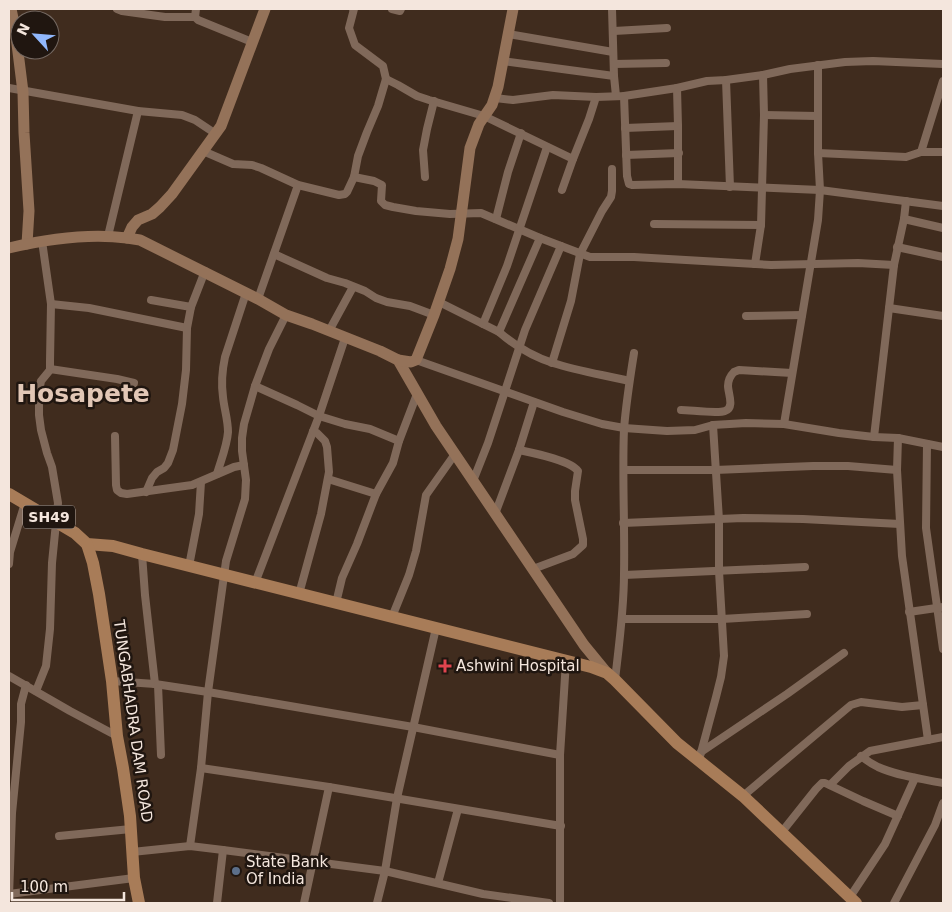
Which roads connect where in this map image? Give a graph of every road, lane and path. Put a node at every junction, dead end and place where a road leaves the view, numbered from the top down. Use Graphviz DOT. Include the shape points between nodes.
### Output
graph roads {
  1 [pos="11,9"];
  2 [pos="117,9"];
  3 [pos="196,9"];
  4 [pos="265,9"];
  5 [pos="354,9"];
  6 [pos="392,9"];
  7 [pos="401,9"];
  8 [pos="513,9"];
  9 [pos="612,9"];
  10 [pos="195,17"];
  11 [pos="667,28"];
  12 [pos="614,31"];
  13 [pos="508,34"];
  14 [pos="252,42"];
  15 [pos="614,52"];
  16 [pos="502,61"];
  17 [pos="666,63"];
  18 [pos="614,64"];
  19 [pos="943,64"];
  20 [pos="818,65"];
  21 [pos="763,75"];
  22 [pos="614,76"];
  23 [pos="386,80"];
  24 [pos="726,80"];
  25 [pos="943,81"];
  26 [pos="9,88"];
  27 [pos="677,88"];
  28 [pos="23,92"];
  29 [pos="620,96"];
  30 [pos="596,97"];
  31 [pos="494,98"];
  32 [pos="434,101"];
  33 [pos="138,111"];
  34 [pos="764,114"];
  35 [pos="484,116"];
  36 [pos="817,116"];
  37 [pos="678,126"];
  38 [pos="625,128"];
  39 [pos="521,133"];
  40 [pos="216,134"];
  41 [pos="546,147"];
  42 [pos="203,151"];
  43 [pos="921,152"];
  44 [pos="943,152"];
  45 [pos="679,153"];
  46 [pos="818,153"];
  47 [pos="626,156"];
  48 [pos="573,159"];
  49 [pos="612,169"];
  50 [pos="354,177"];
  51 [pos="426,177"];
  52 [pos="678,184"];
  53 [pos="298,185"];
  54 [pos="730,187"];
  55 [pos="762,189"];
  56 [pos="562,190"];
  57 [pos="820,190"];
  58 [pos="906,200"];
  59 [pos="943,206"];
  60 [pos="461,214"];
  61 [pos="496,219"];
  62 [pos="904,219"];
  63 [pos="654,224"];
  64 [pos="761,225"];
  65 [pos="943,228"];
  66 [pos="519,230"];
  67 [pos="108,236"];
  68 [pos="127,238"];
  69 [pos="540,238"];
  70 [pos="42,241"];
  71 [pos="27,244"];
  72 [pos="561,246"];
  73 [pos="897,247"];
  74 [pos="9,248"];
  75 [pos="274,254"];
  76 [pos="580,254"];
  77 [pos="943,257"];
  78 [pos="755,264"];
  79 [pos="811,265"];
  80 [pos="894,265"];
  81 [pos="205,271"];
  82 [pos="353,287"];
  83 [pos="246,293"];
  84 [pos="258,299"];
  85 [pos="151,300"];
  86 [pos="439,302"];
  87 [pos="51,304"];
  88 [pos="191,307"];
  89 [pos="889,308"];
  90 [pos="434,314"];
  91 [pos="286,315"];
  92 [pos="802,315"];
  93 [pos="746,316"];
  94 [pos="943,316"];
  95 [pos="483,324"];
  96 [pos="187,328"];
  97 [pos="329,332"];
  98 [pos="498,332"];
  99 [pos="345,338"];
  100 [pos="520,347"];
  101 [pos="634,353"];
  102 [pos="398,360"];
  103 [pos="416,360"];
  104 [pos="552,362"];
  105 [pos="50,369"];
  106 [pos="792,373"];
  107 [pos="629,381"];
  108 [pos="134,383"];
  109 [pos="255,386"];
  110 [pos="505,392"];
  111 [pos="417,394"];
  112 [pos="534,402"];
  113 [pos="681,410"];
  114 [pos="319,416"];
  115 [pos="784,424"];
  116 [pos="713,425"];
  117 [pos="624,428"];
  118 [pos="313,431"];
  119 [pos="115,436"];
  120 [pos="874,437"];
  121 [pos="898,438"];
  122 [pos="399,441"];
  123 [pos="927,444"];
  124 [pos="943,447"];
  125 [pos="519,450"];
  126 [pos="455,454"];
  127 [pos="244,465"];
  128 [pos="624,470"];
  129 [pos="715,470"];
  130 [pos="897,470"];
  131 [pos="216,474"];
  132 [pos="328,479"];
  133 [pos="473,481"];
  134 [pos="201,482"];
  135 [pos="146,492"];
  136 [pos="9,494"];
  137 [pos="376,494"];
  138 [pos="25,503"];
  139 [pos="495,514"];
  140 [pos="719,520"];
  141 [pos="56,522"];
  142 [pos="623,523"];
  143 [pos="900,524"];
  144 [pos="87,544"];
  145 [pos="142,554"];
  146 [pos="9,564"];
  147 [pos="189,566"];
  148 [pos="805,567"];
  149 [pos="533,569"];
  150 [pos="719,571"];
  151 [pos="224,575"];
  152 [pos="624,575"];
  153 [pos="255,583"];
  154 [pos="298,594"];
  155 [pos="336,603"];
  156 [pos="940,608"];
  157 [pos="909,612"];
  158 [pos="807,614"];
  159 [pos="392,617"];
  160 [pos="622,619"];
  161 [pos="722,619"];
  162 [pos="436,628"];
  163 [pos="943,649"];
  164 [pos="844,653"];
  165 [pos="566,661"];
  166 [pos="9,676"];
  167 [pos="611,677"];
  168 [pos="112,681"];
  169 [pos="26,685"];
  170 [pos="157,685"];
  171 [pos="36,691"];
  172 [pos="208,692"];
  173 [pos="923,705"];
  174 [pos="413,727"];
  175 [pos="117,736"];
  176 [pos="943,737"];
  177 [pos="928,740"];
  178 [pos="161,755"];
  179 [pos="560,755"];
  180 [pos="700,756"];
  181 [pos="861,756"];
  182 [pos="201,768"];
  183 [pos="915,778"];
  184 [pos="943,783"];
  185 [pos="830,785"];
  186 [pos="329,786"];
  187 [pos="743,796"];
  188 [pos="397,798"];
  189 [pos="943,803"];
  190 [pos="458,809"];
  191 [pos="898,816"];
  192 [pos="560,826"];
  193 [pos="131,829"];
  194 [pos="781,833"];
  195 [pos="59,836"];
  196 [pos="190,846"];
  197 [pos="223,850"];
  198 [pos="132,852"];
  199 [pos="313,862"];
  200 [pos="386,871"];
  201 [pos="134,878"];
  202 [pos="438,883"];
  203 [pos="9,895"];
  204 [pos="853,900"];
  205 [pos="139,903"];
  206 [pos="218,903"];
  207 [pos="304,903"];
  208 [pos="377,903"];
  209 [pos="549,903"];
  210 [pos="560,903"];
  211 [pos="894,903"];
  1 -- 28 [label="street"];
  2 -- 10 [label="street" via="165,17"];
  3 -- 10 [label="street"];
  4 -- 14 [label="street"];
  5 -- 23 [label="street" via="349,28 355,45 383,66"];
  6 -- 7 [label="street"];
  8 -- 13 [label="street"];
  9 -- 12 [label="street"];
  10 -- 14 [label="street"];
  11 -- 12 [label="street"];
  12 -- 15 [label="street"];
  13 -- 15 [label="street"];
  13 -- 16 [label="street"];
  14 -- 40 [label="street"];
  15 -- 18 [label="street"];
  16 -- 22 [label="street"];
  16 -- 31 [label="street"];
  17 -- 18 [label="street"];
  18 -- 22 [label="street"];
  19 -- 20 [label="street" via="873,61"];
  20 -- 21 [label="street"];
  20 -- 36 [label="street"];
  21 -- 24 [label="street"];
  21 -- 34 [label="street"];
  22 -- 29 [label="street"];
  23 -- 32 [label="street"];
  23 -- 50 [label="street" via="358,156"];
  24 -- 27 [label="street"];
  24 -- 54 [label="street"];
  25 -- 43 [label="street"];
  26 -- 28 [label="street"];
  27 -- 29 [label="street"];
  27 -- 37 [label="street"];
  28 -- 33 [label="street"];
  28 -- 71 [label="street" via="29,211"];
  29 -- 30 [label="street"];
  29 -- 38 [label="street"];
  30 -- 31 [label="street"];
  30 -- 48 [label="street"];
  31 -- 35 [label="street"];
  32 -- 35 [label="street"];
  32 -- 51 [label="street" via="423,150"];
  33 -- 40 [label="street" via="182,115"];
  33 -- 67 [label="street"];
  34 -- 36 [label="street"];
  34 -- 55 [label="street"];
  35 -- 39 [label="street"];
  35 -- 60 [label="street" via="470,148"];
  36 -- 46 [label="street"];
  37 -- 38 [label="street"];
  37 -- 45 [label="street"];
  38 -- 47 [label="street"];
  39 -- 41 [label="street"];
  39 -- 61 [label="street"];
  40 -- 42 [label="street"];
  41 -- 48 [label="street"];
  41 -- 66 [label="street"];
  42 -- 53 [label="street" via="233,164 262,168"];
  42 -- 68 [label="street" via="172,194 152,214 138,220"];
  43 -- 44 [label="street"];
  43 -- 46 [label="street" via="906,157"];
  45 -- 47 [label="street"];
  45 -- 52 [label="street"];
  46 -- 57 [label="street"];
  47 -- 52 [label="street" via="629,184"];
  48 -- 56 [label="street"];
  49 -- 76 [label="street" via="611,196"];
  50 -- 53 [label="street" via="347,192 340,196"];
  50 -- 60 [label="street" via="382,185 381,201 386,205"];
  52 -- 54 [label="street"];
  53 -- 75 [label="street"];
  54 -- 55 [label="street"];
  55 -- 57 [label="street"];
  55 -- 64 [label="street"];
  57 -- 58 [label="street"];
  57 -- 79 [label="street"];
  58 -- 59 [label="street"];
  58 -- 62 [label="street"];
  60 -- 61 [label="street" via="481,213"];
  60 -- 86 [label="street" via="458,239"];
  61 -- 66 [label="street"];
  62 -- 65 [label="street"];
  62 -- 73 [label="street"];
  63 -- 64 [label="street"];
  64 -- 78 [label="street"];
  66 -- 69 [label="street"];
  66 -- 95 [label="street"];
  67 -- 68 [label="street"];
  67 -- 70 [label="street"];
  68 -- 81 [label="street" via="140,240"];
  69 -- 72 [label="street"];
  69 -- 98 [label="street"];
  70 -- 71 [label="street"];
  70 -- 87 [label="street"];
  71 -- 74 [label="street"];
  72 -- 76 [label="street"];
  72 -- 100 [label="street"];
  73 -- 77 [label="street"];
  73 -- 80 [label="street"];
  75 -- 82 [label="street"];
  75 -- 84 [label="street"];
  76 -- 78 [label="street"];
  76 -- 104 [label="street" via="571,301"];
  78 -- 79 [label="street"];
  79 -- 80 [label="street"];
  79 -- 92 [label="street"];
  80 -- 89 [label="street"];
  81 -- 83 [label="street"];
  81 -- 88 [label="street"];
  82 -- 90 [label="street" via="387,302"];
  82 -- 97 [label="street"];
  83 -- 84 [label="street"];
  83 -- 131 [label="street" via="224,357 222,396 228,430"];
  84 -- 91 [label="street"];
  85 -- 88 [label="street"];
  86 -- 90 [label="street"];
  86 -- 95 [label="street"];
  87 -- 96 [label="street" via="89,308"];
  87 -- 105 [label="street"];
  88 -- 96 [label="street"];
  89 -- 94 [label="street"];
  89 -- 120 [label="street"];
  90 -- 103 [label="street"];
  91 -- 97 [label="street"];
  91 -- 109 [label="street"];
  92 -- 93 [label="street"];
  92 -- 106 [label="street"];
  95 -- 98 [label="street"];
  96 -- 135 [label="street" via="186,370 174,450 168,463 152,478"];
  97 -- 99 [label="street"];
  98 -- 100 [label="street"];
  99 -- 102 [label="street"];
  99 -- 114 [label="street"];
  100 -- 104 [label="street"];
  100 -- 110 [label="street"];
  101 -- 107 [label="street"];
  102 -- 103 [label="street"];
  102 -- 111 [label="street"];
  103 -- 110 [label="street"];
  104 -- 107 [label="street"];
  105 -- 108 [label="street"];
  105 -- 141 [label="street" via="41,381 39,415 56,485"];
  106 -- 113 [label="street" via="739,370 729,379 731,403 728,410"];
  106 -- 115 [label="street"];
  107 -- 117 [label="street"];
  109 -- 114 [label="street"];
  109 -- 127 [label="street" via="242,438"];
  110 -- 112 [label="street"];
  110 -- 133 [label="street"];
  111 -- 122 [label="street"];
  111 -- 126 [label="street"];
  112 -- 117 [label="street"];
  112 -- 125 [label="street"];
  114 -- 118 [label="street"];
  114 -- 122 [label="street" via="370,429"];
  115 -- 116 [label="street"];
  115 -- 120 [label="street"];
  116 -- 117 [label="street" via="695,430 667,431"];
  116 -- 129 [label="street"];
  117 -- 128 [label="street"];
  118 -- 132 [label="street" via="327,447"];
  118 -- 153 [label="street"];
  119 -- 135 [label="street" via="117,490 127,494"];
  120 -- 121 [label="street"];
  121 -- 123 [label="street"];
  121 -- 130 [label="street"];
  122 -- 137 [label="street" via="393,463"];
  123 -- 124 [label="street"];
  123 -- 156 [label="street" via="926,528"];
  125 -- 139 [label="street"];
  125 -- 149 [label="street" via="565,462 578,471 575,500 583,545 573,554"];
  126 -- 133 [label="street"];
  126 -- 159 [label="street" via="426,495 416,551"];
  127 -- 131 [label="street"];
  127 -- 151 [label="street" via="246,499"];
  128 -- 129 [label="street"];
  128 -- 142 [label="street"];
  129 -- 130 [label="street" via="848,466"];
  129 -- 140 [label="street"];
  130 -- 143 [label="street"];
  131 -- 134 [label="street"];
  132 -- 137 [label="street"];
  132 -- 154 [label="street"];
  133 -- 139 [label="street"];
  134 -- 135 [label="street"];
  134 -- 147 [label="street" via="199,514"];
  136 -- 138 [label="main road, SH49"];
  137 -- 155 [label="street" via="342,578"];
  138 -- 141 [label="main road, SH49"];
  138 -- 146 [label="street"];
  139 -- 149 [label="street"];
  140 -- 142 [label="street"];
  140 -- 143 [label="street" via="803,519"];
  140 -- 150 [label="street"];
  141 -- 144 [label="main road, SH49"];
  141 -- 171 [label="street" via="46,666"];
  142 -- 152 [label="street"];
  143 -- 157 [label="street"];
  144 -- 145 [label="main road, SH49" via="113,546"];
  144 -- 168 [label="main road, TUNGABHADRA DAM ROAD" via="94,563"];
  145 -- 147 [label="main road, SH49"];
  145 -- 170 [label="street"];
  147 -- 151 [label="main road, SH49"];
  148 -- 150 [label="street"];
  149 -- 167 [label="street" via="584,645"];
  150 -- 152 [label="street"];
  150 -- 161 [label="street"];
  151 -- 153 [label="main road, SH49"];
  151 -- 172 [label="street"];
  152 -- 160 [label="street"];
  153 -- 154 [label="main road, SH49"];
  154 -- 155 [label="main road, SH49"];
  155 -- 159 [label="main road, SH49"];
  156 -- 157 [label="street"];
  156 -- 163 [label="street"];
  157 -- 173 [label="street"];
  158 -- 161 [label="street"];
  159 -- 162 [label="main road, SH49"];
  160 -- 161 [label="street"];
  160 -- 167 [label="street"];
  161 -- 180 [label="street" via="724,656 721,677"];
  162 -- 165 [label="main road, SH49"];
  162 -- 174 [label="street"];
  164 -- 180 [label="street"];
  165 -- 167 [label="main road, SH49" via="591,667"];
  165 -- 179 [label="street"];
  166 -- 169 [label="street"];
  167 -- 180 [label="main road, SH49" via="677,743"];
  168 -- 170 [label="street"];
  168 -- 175 [label="main road, TUNGABHADRA DAM ROAD"];
  169 -- 171 [label="street"];
  169 -- 203 [label="street" via="21,704 12,813"];
  170 -- 172 [label="street"];
  170 -- 178 [label="street"];
  171 -- 175 [label="street"];
  172 -- 174 [label="street"];
  172 -- 182 [label="street"];
  173 -- 177 [label="street"];
  173 -- 187 [label="street" via="861,702 852,705"];
  174 -- 179 [label="street"];
  174 -- 188 [label="street"];
  175 -- 193 [label="main road, TUNGABHADRA DAM ROAD"];
  176 -- 177 [label="street"];
  177 -- 181 [label="street" via="879,748"];
  179 -- 192 [label="street"];
  180 -- 187 [label="main road, SH49"];
  181 -- 183 [label="street" via="879,767"];
  181 -- 185 [label="street"];
  182 -- 186 [label="street"];
  182 -- 196 [label="street"];
  183 -- 184 [label="street"];
  183 -- 191 [label="street"];
  185 -- 191 [label="street"];
  185 -- 194 [label="street" via="819,785"];
  186 -- 188 [label="street"];
  186 -- 199 [label="street"];
  187 -- 194 [label="main road, SH49"];
  188 -- 190 [label="street"];
  188 -- 200 [label="street"];
  189 -- 211 [label="street"];
  190 -- 192 [label="street"];
  190 -- 202 [label="street"];
  191 -- 204 [label="street"];
  192 -- 210 [label="street"];
  193 -- 195 [label="street"];
  193 -- 198 [label="main road, TUNGABHADRA DAM ROAD"];
  194 -- 204 [label="main road, SH49"];
  196 -- 197 [label="street"];
  196 -- 198 [label="street"];
  197 -- 199 [label="street"];
  197 -- 206 [label="street"];
  198 -- 201 [label="main road, TUNGABHADRA DAM ROAD"];
  199 -- 200 [label="street"];
  199 -- 207 [label="street"];
  200 -- 202 [label="street"];
  200 -- 208 [label="street"];
  201 -- 203 [label="street"];
  201 -- 205 [label="main road, TUNGABHADRA DAM ROAD"];
  202 -- 209 [label="street" via="483,894"];
}
